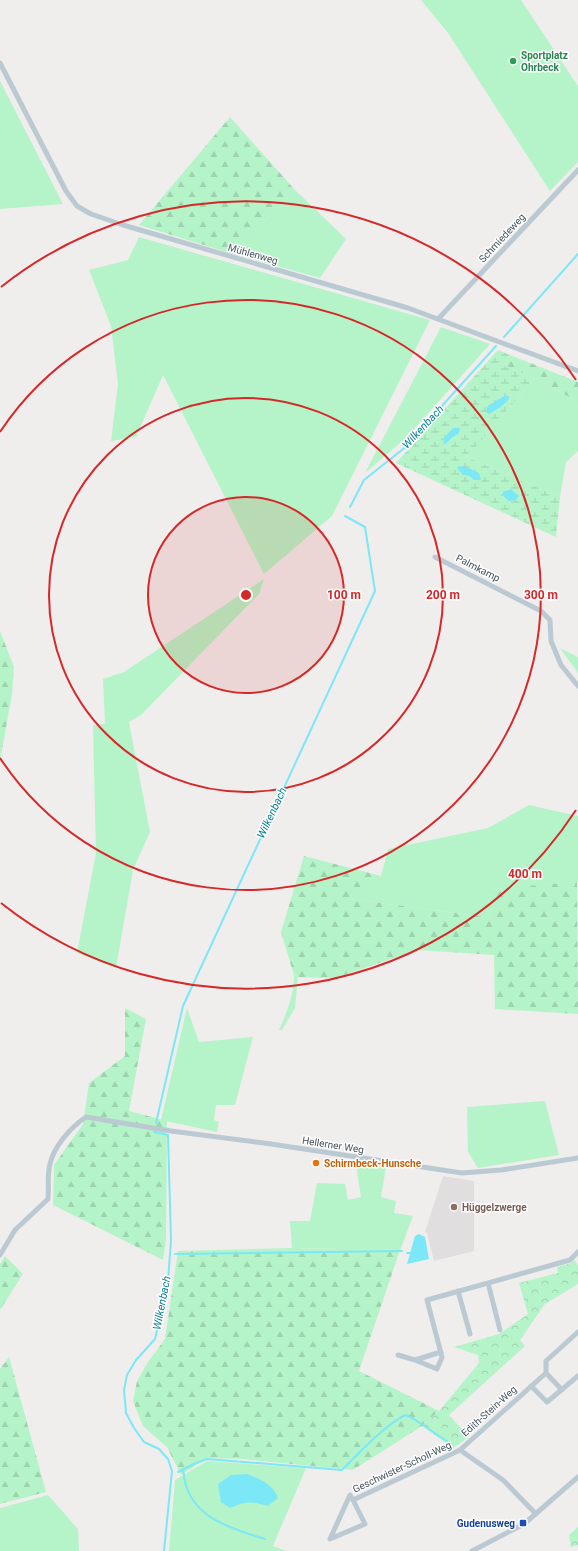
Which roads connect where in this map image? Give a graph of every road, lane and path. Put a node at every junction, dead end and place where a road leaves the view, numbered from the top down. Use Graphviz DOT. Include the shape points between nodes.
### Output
graph roads {
  1 [pos="0,63"];
  2 [pos="578,170"];
  3 [pos="438,319"];
  4 [pos="578,371"];
  5 [pos="435,557"];
  6 [pos="578,686"];
  7 [pos="578,1158"];
  8 [pos="578,1252"];
  9 [pos="0,1255"];
  10 [pos="488,1283"];
  11 [pos="458,1291"];
  12 [pos="500,1330"];
  13 [pos="577,1333"];
  14 [pos="470,1334"];
  15 [pos="441,1352"];
  16 [pos="398,1355"];
  17 [pos="415,1360"];
  18 [pos="546,1373"];
  19 [pos="578,1376"];
  20 [pos="531,1386"];
  21 [pos="562,1390"];
  22 [pos="460,1450"];
  23 [pos="578,1477"];
  24 [pos="353,1500"];
  25 [pos="536,1514"];
  26 [pos="472,1551"];
  1 -- 3 [label="street, Mühlenweg" via="66,191 77,206 91,214 123,225"];
  2 -- 3 [label="street, Schmiedeweg"];
  3 -- 4 [label="street, Mühlenweg"];
  5 -- 6 [label="street, Palmkamp" via="541,611 550,620 551,641 561,665"];
  7 -- 9 [label="street, Hellerner Weg" via="462,1174 86,1117 64,1138 52,1157 49,1167 48,1199 15,1230"];
  8 -- 10 [label="street" via="570,1260"];
  10 -- 11 [label="street"];
  10 -- 12 [label="street"];
  11 -- 14 [label="street"];
  11 -- 15 [label="street" via="427,1300"];
  13 -- 18 [label="street" via="546,1361"];
  15 -- 17 [label="street"];
  15 -- 17 [label="street" via="438,1369"];
  16 -- 17 [label="street"];
  18 -- 20 [label="street, Edith-Stein-Weg"];
  18 -- 21 [label="street"];
  19 -- 21 [label="street, Edith-Stein-Weg"];
  20 -- 21 [label="street, Edith-Stein-Weg" via="547,1402"];
  20 -- 22 [label="street, Edith-Stein-Weg"];
  22 -- 24 [label="street, Geschwister-Scholl-Weg"];
  22 -- 25 [label="street" via="503,1480"];
  23 -- 25 [label="street"];
  24 -- 24 [label="street, Geschwister-Scholl-Weg" via="350,1494 330,1539 365,1524"];
  25 -- 26 [label="street" via="516,1529"];
}
